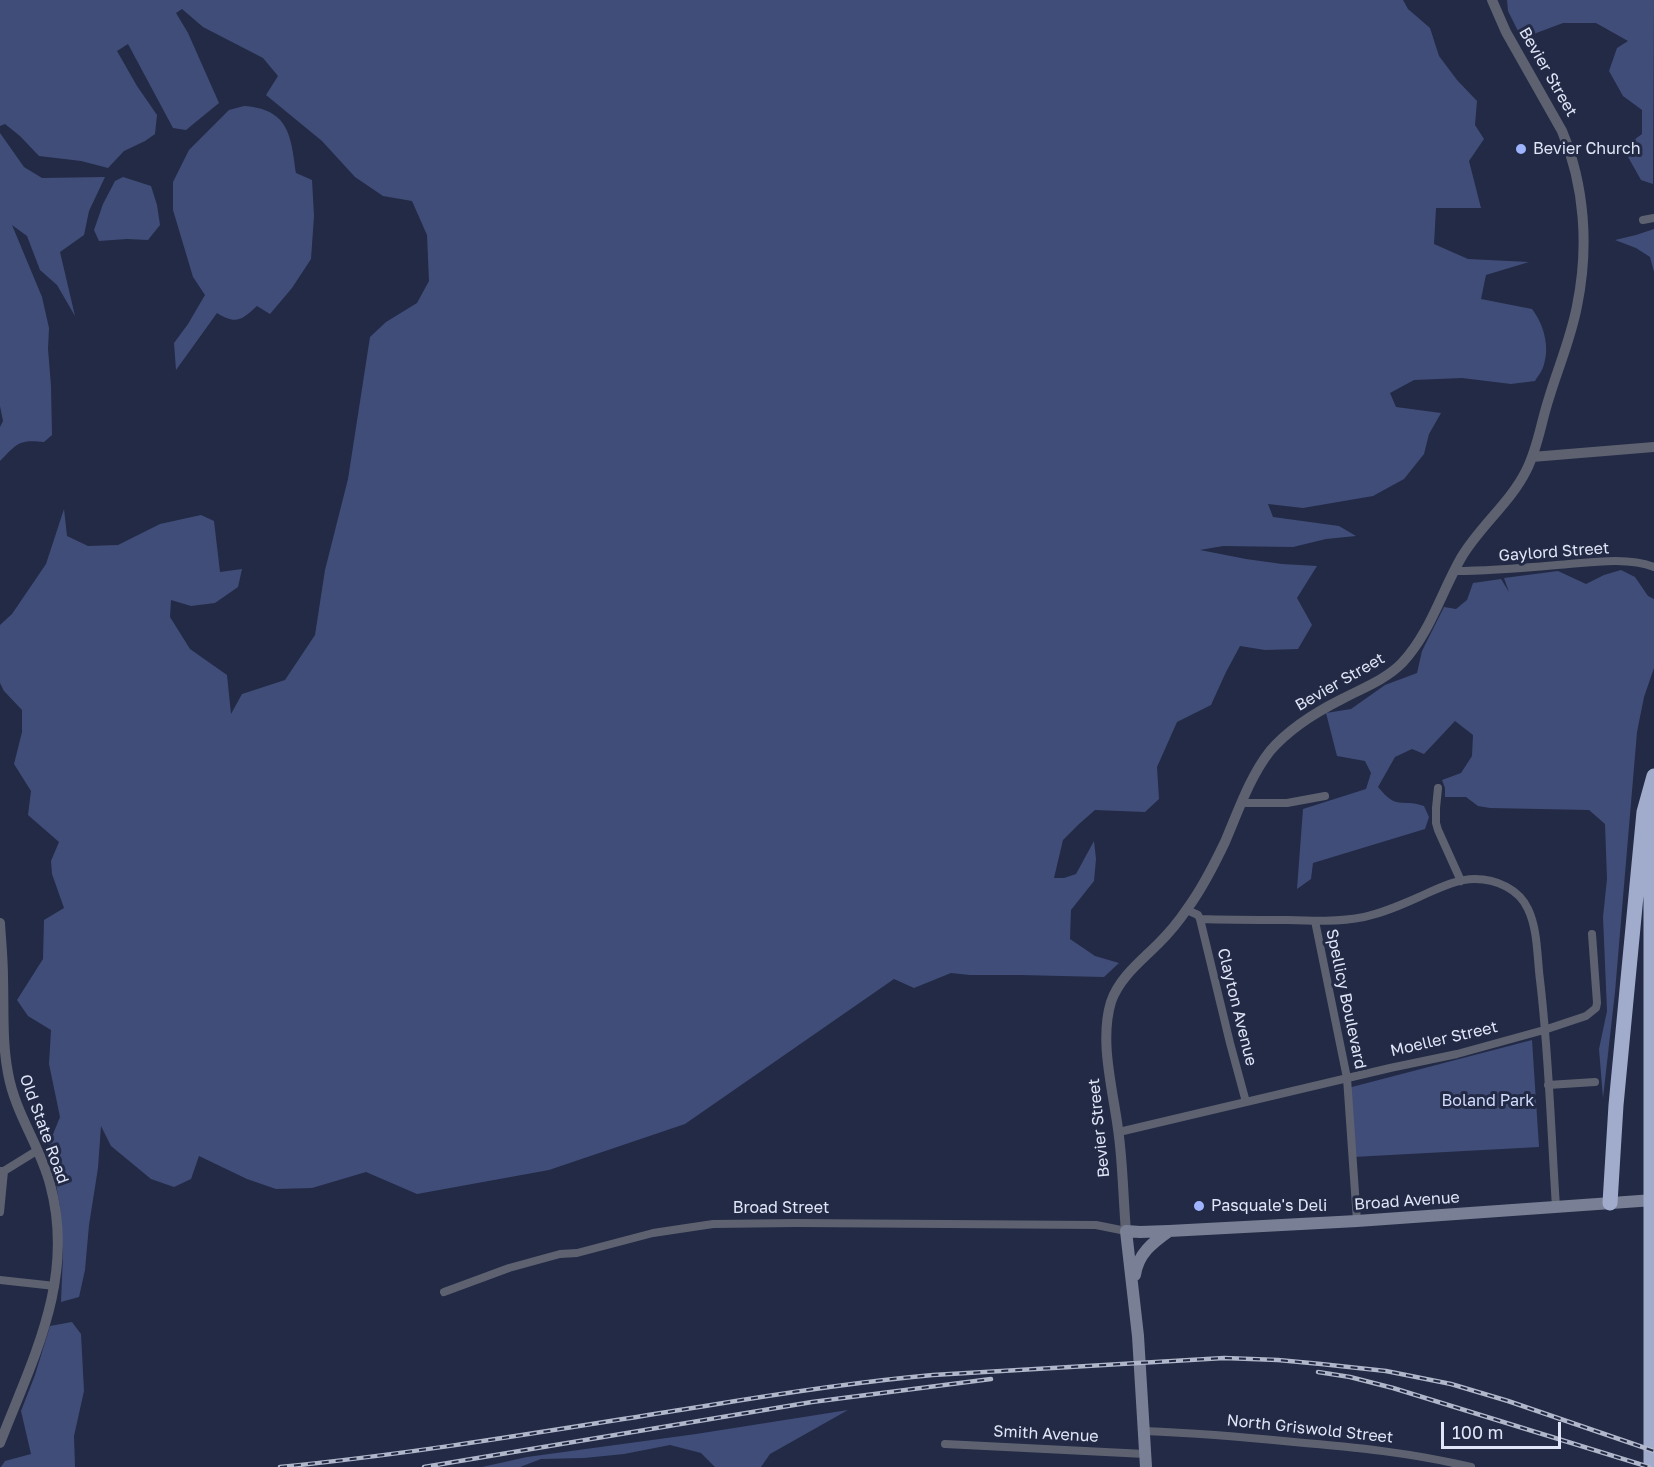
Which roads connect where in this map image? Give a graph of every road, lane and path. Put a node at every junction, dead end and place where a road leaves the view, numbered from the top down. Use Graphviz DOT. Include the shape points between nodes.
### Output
graph roads {
  1 [pos="1492,0"];
  2 [pos="1654,218"];
  3 [pos="1642,220"];
  4 [pos="1654,447"];
  5 [pos="1532,457"];
  6 [pos="1654,567"];
  7 [pos="1455,571"];
  8 [pos="1654,776"];
  9 [pos="1438,788"];
  10 [pos="1325,796"];
  11 [pos="1654,801"];
  12 [pos="1242,803"];
  13 [pos="1461,881"];
  14 [pos="1187,910"];
  15 [pos="1200,919"];
  16 [pos="1315,921"];
  17 [pos="0,923"];
  18 [pos="1592,934"];
  19 [pos="1544,1030"];
  20 [pos="4,1075"];
  21 [pos="1347,1078"];
  22 [pos="1594,1082"];
  23 [pos="1548,1085"];
  24 [pos="1246,1102"];
  25 [pos="1119,1132"];
  26 [pos="38,1150"];
  27 [pos="2,1171"];
  28 [pos="1654,1200"];
  29 [pos="1611,1203"];
  30 [pos="1556,1207"];
  31 [pos="0,1212"];
  32 [pos="1357,1221"];
  33 [pos="1126,1231"];
  34 [pos="1169,1232"];
  35 [pos="0,1280"];
  36 [pos="55,1286"];
  37 [pos="1134,1291"];
  38 [pos="444,1292"];
  39 [pos="1144,1431"];
  40 [pos="0,1443"];
  41 [pos="945,1444"];
  42 [pos="1145,1454"];
  43 [pos="1146,1467"];
  44 [pos="1471,1467"];
  45 [pos="1652,1467"];
  1 -- 5 [label="street, Bevier Street" via="1562,131 1575,168 1583,220 1577,306"];
  2 -- 3 [label="street"];
  4 -- 5 [label="street"];
  5 -- 7 [label="street, Bevier Street" via="1525,473"];
  6 -- 7 [label="street, Gaylord Street" via="1608,562"];
  7 -- 12 [label="street, Bevier Street" via="1418,643 1399,666 1305,721 1278,742 1258,768"];
  8 -- 29 [label="highway" via="1644,812 1616,1105"];
  9 -- 13 [label="street" via="1436,823"];
  10 -- 12 [label="street" via="1287,803"];
  11 -- 45 [label="highway"];
  12 -- 14 [label="street, Bevier Street" via="1219,855"];
  13 -- 16 [label="street, Spellicy Boulevard" via="1378,913"];
  13 -- 19 [label="street, Spellicy Boulevard" via="1485,880 1507,886 1528,908 1534,926"];
  14 -- 15 [label="street"];
  14 -- 25 [label="street, Bevier Street" via="1121,982 1111,1000 1107,1044"];
  15 -- 16 [label="street"];
  15 -- 24 [label="street, Clayton Avenue"];
  16 -- 21 [label="street, Spellicy Boulevard"];
  17 -- 20 [label="street, Old State Road"];
  18 -- 19 [label="street, Moeller Street" via="1596,1008 1586,1016"];
  19 -- 21 [label="street, Moeller Street"];
  19 -- 23 [label="street, Spellicy Boulevard"];
  20 -- 26 [label="street, Old State Road"];
  21 -- 24 [label="street, Moeller Street"];
  21 -- 32 [label="street, Spellicy Boulevard"];
  22 -- 23 [label="street"];
  23 -- 30 [label="street, Spellicy Boulevard"];
  24 -- 25 [label="street, Moeller Street"];
  25 -- 33 [label="street, Bevier Street"];
  26 -- 27 [label="street"];
  26 -- 36 [label="street, Old State Road" via="51,1185 58,1224"];
  27 -- 31 [label="street"];
  28 -- 29 [label="main road, Broad Avenue"];
  29 -- 30 [label="main road, Broad Avenue"];
  30 -- 32 [label="main road, Broad Avenue"];
  32 -- 34 [label="main road, Broad Avenue"];
  33 -- 34 [label="main road, Broad Avenue"];
  33 -- 37 [label="main road, Bevier Street"];
  33 -- 38 [label="street, Broad Street" via="1096,1225 713,1224 653,1233 551,1257"];
  34 -- 37 [label="main road" via="1143,1253"];
  35 -- 36 [label="street"];
  36 -- 40 [label="street, Old State Road" via="48,1316"];
  37 -- 39 [label="main road, Bevier Street"];
  39 -- 42 [label="main road, Bevier Street"];
  39 -- 44 [label="street, North Griswold Street" via="1364,1448"];
  41 -- 42 [label="street, Smith Avenue"];
  42 -- 43 [label="main road, Bevier Street"];
}
